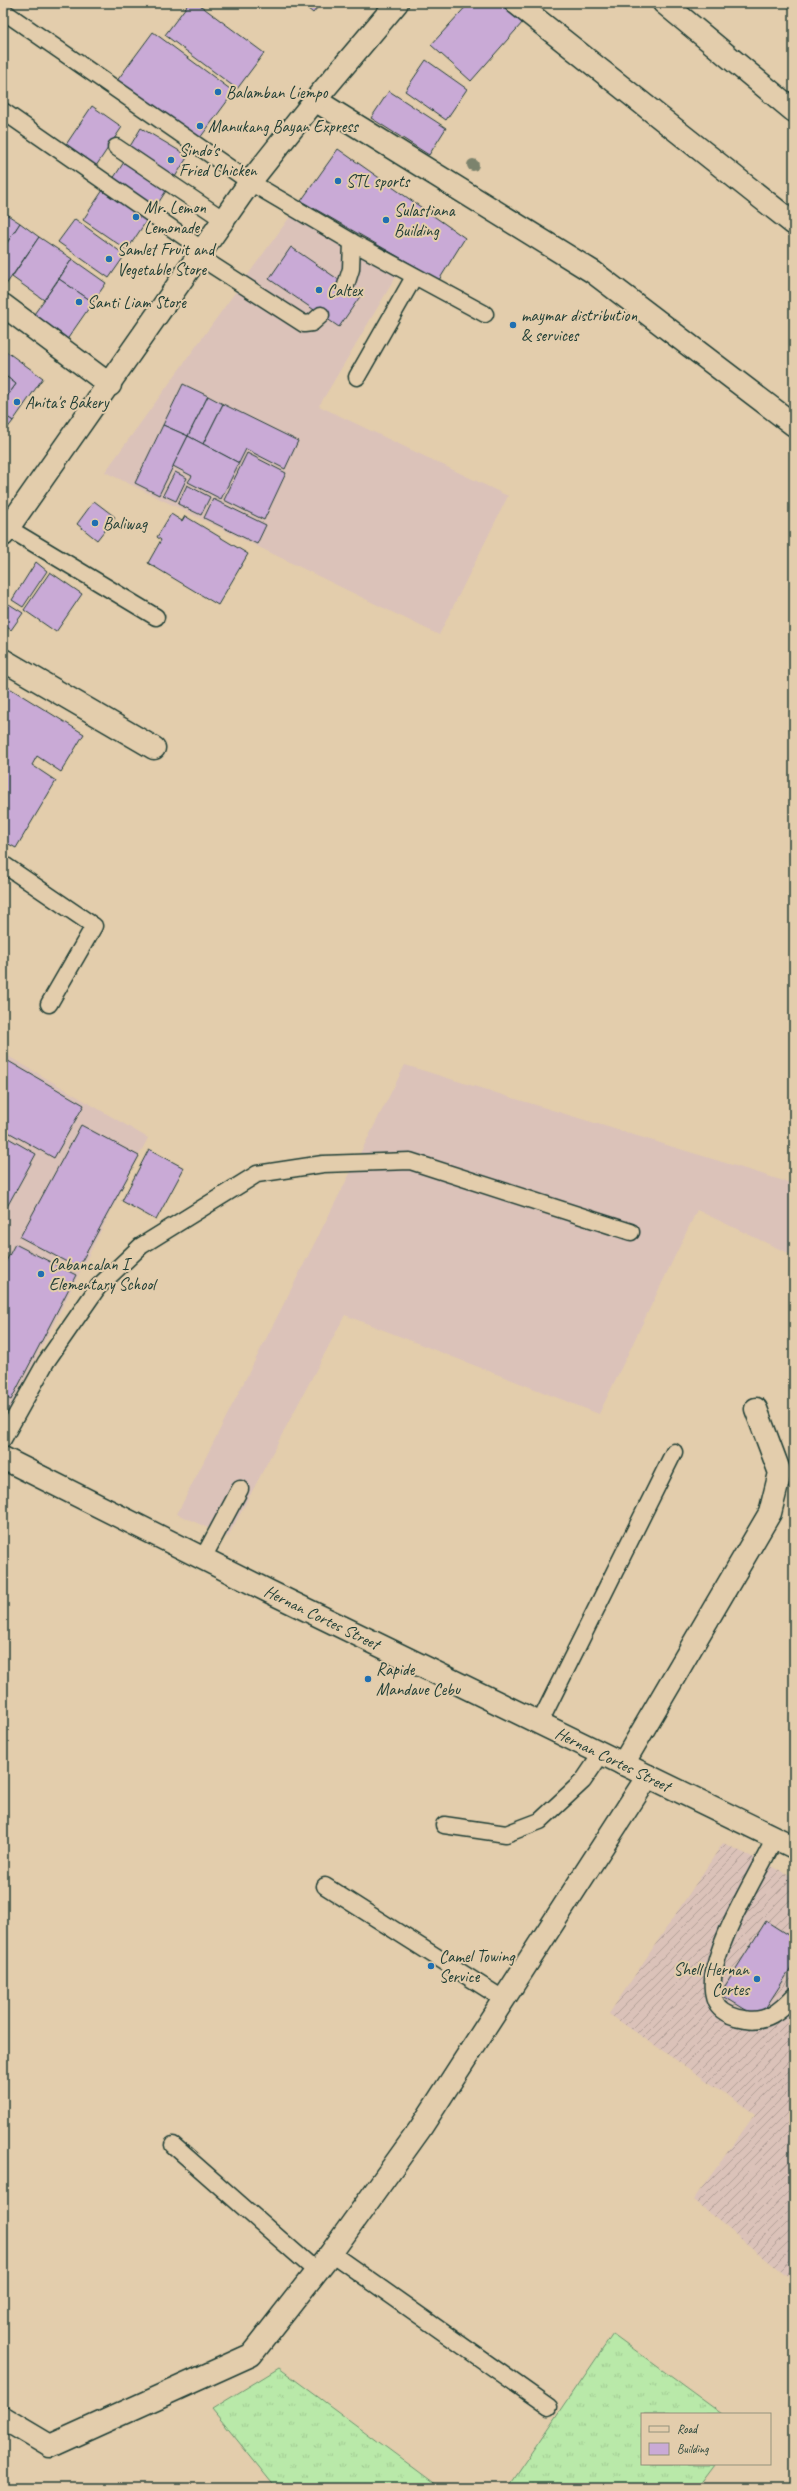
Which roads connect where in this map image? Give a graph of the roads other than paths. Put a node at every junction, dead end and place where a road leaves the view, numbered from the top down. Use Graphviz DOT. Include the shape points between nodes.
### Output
graph roads {
  1 [pos="397,3"];
  2 [pos="516,3"];
  3 [pos="664,3"];
  4 [pos="3,11"];
  5 [pos="315,100"];
  6 [pos="3,111"];
  7 [pos="794,111"];
  8 [pos="116,147"];
  9 [pos="250,182"];
  10 [pos="224,220"];
  11 [pos="794,224"];
  12 [pos="352,242"];
  13 [pos="201,253"];
  14 [pos="414,277"];
  15 [pos="346,285"];
  16 [pos="3,305"];
  17 [pos="484,314"];
  18 [pos="321,315"];
  19 [pos="357,377"];
  20 [pos="110,385"];
  21 [pos="794,425"];
  22 [pos="6,531"];
  23 [pos="156,617"];
  24 [pos="3,660"];
  25 [pos="154,748"];
  26 [pos="3,864"];
  27 [pos="49,1004"];
  28 [pos="631,1232"];
  29 [pos="756,1409"];
  30 [pos="3,1439"];
  31 [pos="674,1452"];
  32 [pos="3,1458"];
  33 [pos="240,1489"];
  34 [pos="203,1558"];
  35 [pos="539,1724"];
  36 [pos="602,1753"];
  37 [pos="623,1764"];
  38 [pos="648,1776"];
  39 [pos="444,1825"];
  40 [pos="785,1842"];
  41 [pos="325,1886"];
  42 [pos="794,1996"];
  43 [pos="504,1999"];
  44 [pos="174,2145"];
  45 [pos="331,2253"];
  46 [pos="316,2271"];
  47 [pos="549,2408"];
  48 [pos="3,2418"];
  1 -- 5 [label="street"];
  2 -- 11 [label="street"];
  3 -- 7 [label="street"];
  4 -- 9 [label="lane"];
  5 -- 9 [label="street"];
  5 -- 21 [label="street" via="593,272"];
  6 -- 13 [label="lane"];
  8 -- 10 [label="lane"];
  9 -- 10 [label="street"];
  9 -- 12 [label="lane"];
  10 -- 13 [label="street"];
  12 -- 14 [label="lane"];
  12 -- 15 [label="lane" via="352,269"];
  13 -- 18 [label="lane" via="304,324 312,323"];
  13 -- 20 [label="street"];
  14 -- 17 [label="lane"];
  14 -- 19 [label="lane"];
  16 -- 20 [label="street"];
  20 -- 22 [label="street"];
  22 -- 23 [label="lane"];
  24 -- 25 [label="street"];
  26 -- 27 [label="lane" via="94,926"];
  28 -- 30 [label="lane" via="410,1161 323,1164 257,1174 141,1246 98,1286 46,1362"];
  29 -- 37 [label="street" via="780,1473 770,1514"];
  31 -- 35 [label="lane"];
  32 -- 34 [label="street, Hernan Cortes Street"];
  33 -- 34 [label="lane"];
  34 -- 35 [label="street, Hernan Cortes Street"];
  35 -- 36 [label="street, Hernan Cortes Street"];
  36 -- 37 [label="street, Hernan Cortes Street"];
  36 -- 39 [label="lane" via="583,1781 540,1821 506,1834"];
  37 -- 38 [label="street, Hernan Cortes Street"];
  38 -- 40 [label="street, Hernan Cortes Street"];
  38 -- 43 [label="street"];
  40 -- 42 [label="lane" via="728,1933 714,1968 713,1989 718,2006 728,2014 758,2021 773,2014"];
  41 -- 43 [label="lane"];
  43 -- 45 [label="street" via="420,2129"];
  44 -- 46 [label="lane"];
  45 -- 46 [label="street"];
  45 -- 47 [label="lane"];
  46 -- 48 [label="street" via="251,2356 50,2446"];
}
